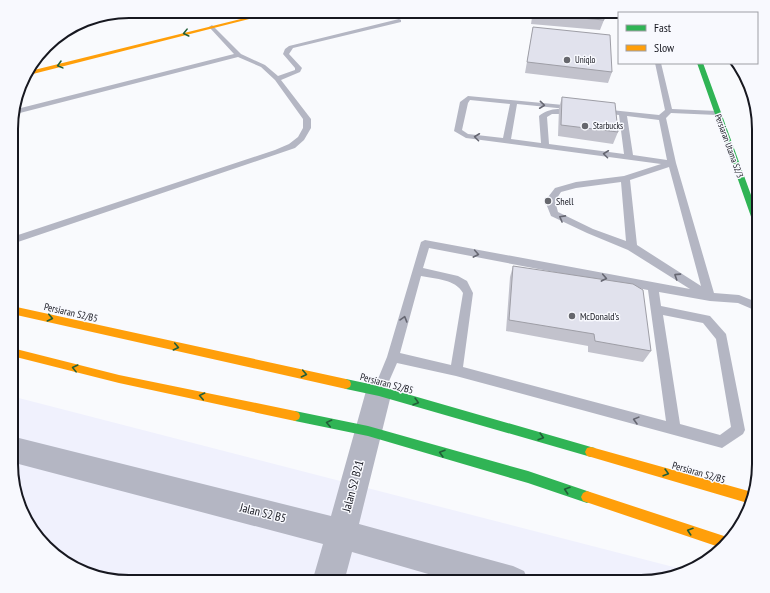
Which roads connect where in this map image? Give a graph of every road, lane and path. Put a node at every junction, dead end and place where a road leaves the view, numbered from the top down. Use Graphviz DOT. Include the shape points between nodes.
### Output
graph roads {
  1 [pos="245,18"];
  2 [pos="399,21"];
  3 [pos="212,27"];
  4 [pos="239,55"];
  5 [pos="658,64"];
  6 [pos="700,64"];
  7 [pos="34,72"];
  8 [pos="277,79"];
  9 [pos="514,102"];
  10 [pos="20,111"];
  11 [pos="669,111"];
  12 [pos="588,113"];
  13 [pos="717,113"];
  14 [pos="623,117"];
  15 [pos="662,118"];
  16 [pos="507,141"];
  17 [pos="545,146"];
  18 [pos="629,157"];
  19 [pos="672,163"];
  20 [pos="625,179"];
  21 [pos="752,209"];
  22 [pos="18,239"];
  23 [pos="632,247"];
  24 [pos="417,271"];
  25 [pos="653,287"];
  26 [pos="710,297"];
  27 [pos="752,305"];
  28 [pos="657,310"];
  29 [pos="18,311"];
  30 [pos="18,353"];
  31 [pos="393,356"];
  32 [pos="456,371"];
  33 [pos="379,391"];
  34 [pos="674,430"];
  35 [pos="368,431"];
  36 [pos="18,451"];
  37 [pos="747,495"];
  38 [pos="341,534"];
  39 [pos="720,541"];
  40 [pos="330,575"];
  41 [pos="488,575"];
  1 -- 3 [label="main road"];
  2 -- 8 [label="lane" via="290,47 286,54 299,68 298,71"];
  3 -- 4 [label="lane"];
  3 -- 7 [label="main road, one-way"];
  4 -- 8 [label="lane" via="263,66"];
  4 -- 10 [label="lane"];
  5 -- 11 [label="lane"];
  6 -- 13 [label="main road, Persiaran Utama S2/3"];
  8 -- 22 [label="lane" via="308,119 307,128 292,146"];
  9 -- 12 [label="lane, one-way"];
  9 -- 16 [label="lane"];
  16 -- 9 [label="lane, one-way" via="466,136 460,134 458,128 464,102 468,98"];
  11 -- 13 [label="lane"];
  11 -- 15 [label="lane"];
  12 -- 14 [label="lane"];
  12 -- 17 [label="lane" via="551,112 543,116"];
  13 -- 21 [label="main road, Persiaran Utama S2/3"];
  14 -- 15 [label="lane"];
  14 -- 18 [label="lane"];
  15 -- 19 [label="lane"];
  16 -- 17 [label="lane"];
  18 -- 17 [label="lane, one-way"];
  18 -- 19 [label="lane"];
  19 -- 20 [label="lane"];
  19 -- 26 [label="lane"];
  20 -- 23 [label="lane"];
  23 -- 20 [label="lane, one-way" via="554,214 550,201 558,190"];
  26 -- 23 [label="lane, one-way"];
  24 -- 25 [label="lane, one-way" via="425,244"];
  31 -- 24 [label="lane, one-way"];
  24 -- 32 [label="lane" via="454,279 463,284 468,293"];
  25 -- 26 [label="lane"];
  25 -- 28 [label="lane"];
  26 -- 27 [label="lane" via="739,299"];
  28 -- 34 [label="lane"];
  28 -- 34 [label="lane" via="706,319 722,337 738,430 722,442"];
  29 -- 33 [label="main road, Persiaran S2/B5, one-way"];
  35 -- 30 [label="main road, one-way" via="119,378"];
  31 -- 32 [label="lane"];
  31 -- 33 [label="lane"];
  34 -- 32 [label="lane, one-way"];
  33 -- 35 [label="street, Jalan S2 B21"];
  33 -- 37 [label="main road, Persiaran S2/B5, one-way"];
  35 -- 38 [label="street, Jalan S2 B21"];
  39 -- 35 [label="main road, one-way" via="528,477"];
  36 -- 38 [label="street, Jalan S2 B5"];
  38 -- 40 [label="street, Jalan S2 B21"];
  38 -- 41 [label="street, Jalan S2 B5"];
}
